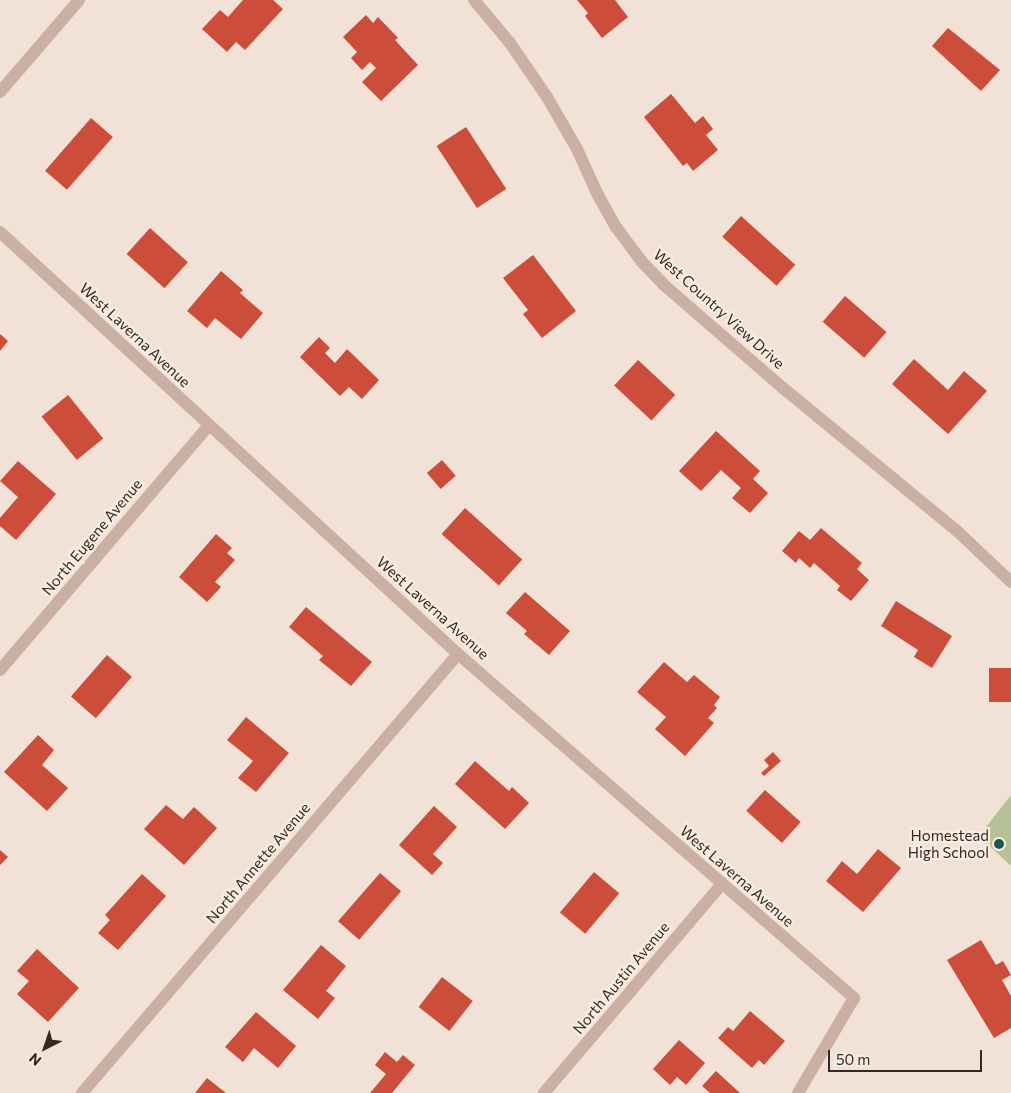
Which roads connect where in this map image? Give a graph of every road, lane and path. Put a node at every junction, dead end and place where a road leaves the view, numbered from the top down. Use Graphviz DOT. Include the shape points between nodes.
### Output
graph roads {
  1 [pos="79,0"];
  2 [pos="474,0"];
  3 [pos="0,92"];
  4 [pos="0,232"];
  5 [pos="209,425"];
  6 [pos="1011,582"];
  7 [pos="458,654"];
  8 [pos="0,670"];
  9 [pos="722,884"];
  10 [pos="82,1093"];
  11 [pos="544,1093"];
  12 [pos="798,1093"];
  1 -- 3 [label="street"];
  2 -- 6 [label="street, West Country View Drive" via="510,43 547,97 616,227 642,262 775,382 956,530"];
  4 -- 5 [label="street, West Laverna Avenue"];
  5 -- 7 [label="street, West Laverna Avenue"];
  5 -- 8 [label="street, North Eugene Avenue"];
  7 -- 9 [label="street, West Laverna Avenue"];
  7 -- 10 [label="street, North Annette Avenue"];
  9 -- 11 [label="street, North Austin Avenue"];
  9 -- 12 [label="street, West Laverna Avenue" via="854,998"];
}
